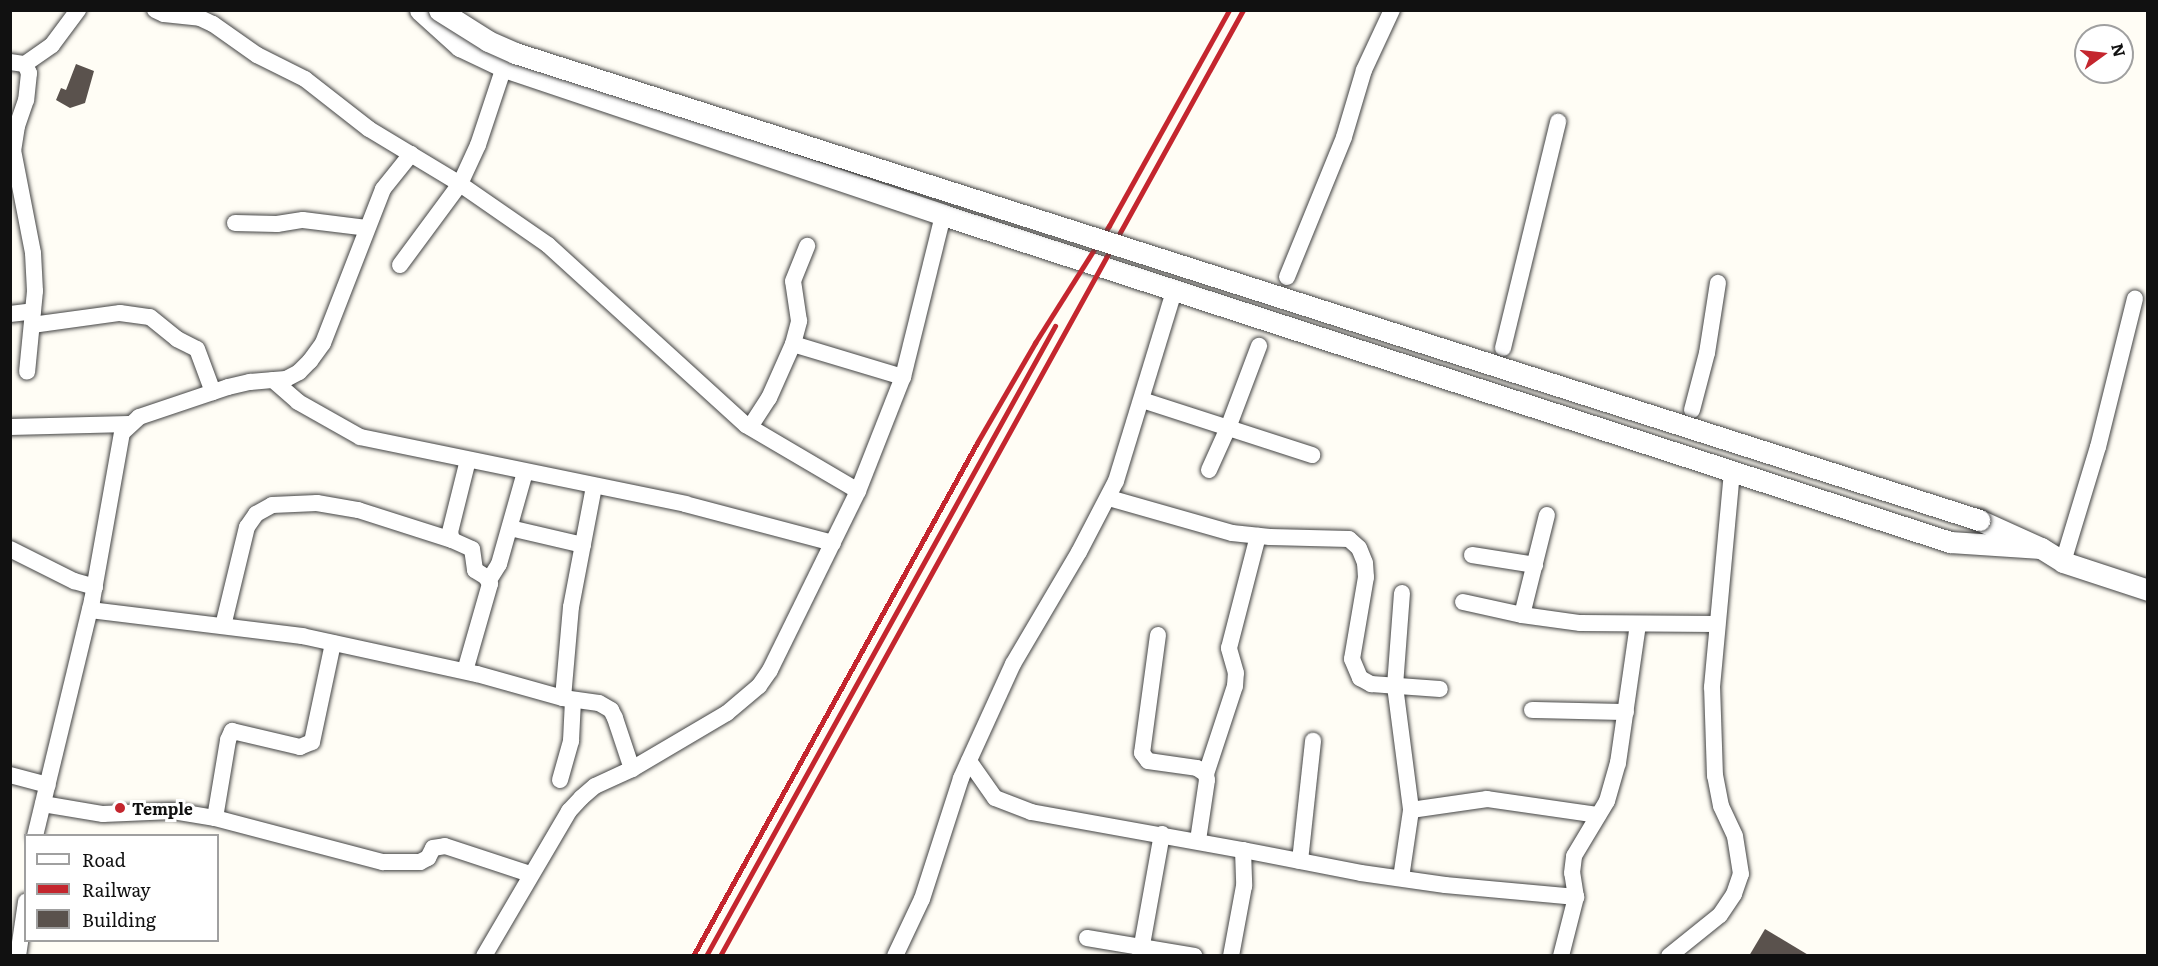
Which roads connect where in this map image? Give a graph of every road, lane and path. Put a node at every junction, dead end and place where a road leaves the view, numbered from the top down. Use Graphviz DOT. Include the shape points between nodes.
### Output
graph roads {
  1 [pos="78,10"];
  2 [pos="155,10"];
  3 [pos="420,10"];
  4 [pos="439,10"];
  5 [pos="1392,10"];
  6 [pos="18,63"];
  7 [pos="504,67"];
  8 [pos="1558,122"];
  9 [pos="411,154"];
  10 [pos="12,165"];
  11 [pos="460,184"];
  12 [pos="943,215"];
  13 [pos="235,223"];
  14 [pos="367,228"];
  15 [pos="807,246"];
  16 [pos="400,265"];
  17 [pos="1287,277"];
  18 [pos="1718,283"];
  19 [pos="1174,291"];
  20 [pos="2135,300"];
  21 [pos="10,314"];
  22 [pos="32,318"];
  23 [pos="793,344"];
  24 [pos="1259,346"];
  25 [pos="1503,348"];
  26 [pos="27,372"];
  27 [pos="903,376"];
  28 [pos="273,380"];
  29 [pos="213,392"];
  30 [pos="1142,400"];
  31 [pos="1692,410"];
  32 [pos="129,424"];
  33 [pos="10,427"];
  34 [pos="750,427"];
  35 [pos="1228,428"];
  36 [pos="1312,455"];
  37 [pos="468,460"];
  38 [pos="1209,470"];
  39 [pos="1732,470"];
  40 [pos="525,472"];
  41 [pos="594,486"];
  42 [pos="858,491"];
  43 [pos="1108,498"];
  44 [pos="1547,515"];
  45 [pos="510,528"];
  46 [pos="1258,536"];
  47 [pos="452,540"];
  48 [pos="834,543"];
  49 [pos="583,545"];
  50 [pos="2041,548"];
  51 [pos="10,549"];
  52 [pos="1472,555"];
  53 [pos="2063,562"];
  54 [pos="1535,565"];
  55 [pos="489,580"];
  56 [pos="94,587"];
  57 [pos="2148,590"];
  58 [pos="1402,593"];
  59 [pos="1463,602"];
  60 [pos="90,610"];
  61 [pos="1522,615"];
  62 [pos="1717,624"];
  63 [pos="1638,625"];
  64 [pos="223,626"];
  65 [pos="1158,635"];
  66 [pos="333,643"];
  67 [pos="465,671"];
  68 [pos="1395,686"];
  69 [pos="1440,689"];
  70 [pos="568,699"];
  71 [pos="1532,710"];
  72 [pos="1626,712"];
  73 [pos="1313,741"];
  74 [pos="969,761"];
  75 [pos="632,769"];
  76 [pos="1206,774"];
  77 [pos="10,775"];
  78 [pos="560,780"];
  79 [pos="48,785"];
  80 [pos="43,804"];
  81 [pos="1411,810"];
  82 [pos="1598,815"];
  83 [pos="215,818"];
  84 [pos="36,834"];
  85 [pos="1162,834"];
  86 [pos="1198,840"];
  87 [pos="1243,850"];
  88 [pos="1300,861"];
  89 [pos="530,874"];
  90 [pos="1401,878"];
  91 [pos="1576,897"];
  92 [pos="24,916"];
  93 [pos="1087,938"];
  94 [pos="1141,951"];
  95 [pos="18,956"];
  96 [pos="484,956"];
  97 [pos="895,956"];
  98 [pos="1195,956"];
  99 [pos="1231,956"];
  100 [pos="1561,956"];
  101 [pos="1669,956"];
  1 -- 6 [label="street" via="52,45"];
  2 -- 9 [label="street" via="213,24 257,55 305,79 369,129"];
  3 -- 7 [label="street" via="460,46"];
  4 -- 50 [label="street, bridge" via="488,41 514,52 1979,520"];
  5 -- 17 [label="street" via="1364,70 1344,137"];
  6 -- 10 [label="street" via="29,81 14,138"];
  7 -- 11 [label="street" via="478,145"];
  7 -- 12 [label="street"];
  8 -- 25 [label="street"];
  9 -- 11 [label="street"];
  9 -- 14 [label="street" via="383,189"];
  10 -- 22 [label="street" via="31,233 35,291"];
  11 -- 16 [label="street"];
  11 -- 34 [label="street" via="548,245"];
  12 -- 19 [label="street"];
  12 -- 27 [label="street"];
  13 -- 14 [label="street" via="303,220"];
  14 -- 28 [label="street" via="323,343 299,372"];
  15 -- 23 [label="street" via="793,281 799,321"];
  18 -- 31 [label="street" via="1707,353"];
  19 -- 30 [label="street"];
  19 -- 39 [label="street"];
  20 -- 53 [label="street" via="2098,447"];
  21 -- 22 [label="street"];
  22 -- 26 [label="street"];
  22 -- 29 [label="street" via="120,313 150,317 197,349"];
  23 -- 27 [label="street"];
  23 -- 34 [label="street" via="769,398"];
  24 -- 35 [label="street"];
  27 -- 42 [label="street"];
  28 -- 29 [label="street" via="250,381"];
  28 -- 37 [label="street" via="298,402 360,437"];
  29 -- 32 [label="street"];
  30 -- 35 [label="street"];
  30 -- 43 [label="street"];
  32 -- 33 [label="street"];
  32 -- 56 [label="street" via="118,447"];
  34 -- 42 [label="street"];
  35 -- 36 [label="street"];
  35 -- 38 [label="street"];
  37 -- 40 [label="street"];
  37 -- 47 [label="street" via="451,524"];
  39 -- 50 [label="street" via="1950,542"];
  39 -- 62 [label="street"];
  40 -- 41 [label="street"];
  40 -- 45 [label="street"];
  41 -- 48 [label="street" via="685,504"];
  41 -- 49 [label="street"];
  42 -- 48 [label="street"];
  43 -- 46 [label="street" via="1199,525"];
  43 -- 74 [label="street" via="1012,664"];
  44 -- 54 [label="street"];
  45 -- 49 [label="street"];
  45 -- 55 [label="street" via="499,564"];
  46 -- 68 [label="street" via="1349,539 1359,548 1366,577 1352,658 1360,678 1371,684"];
  46 -- 76 [label="street" via="1229,648 1236,673 1235,686"];
  47 -- 55 [label="street" via="472,549 475,570"];
  47 -- 64 [label="street" via="358,510 317,503 272,505 256,514 247,527"];
  48 -- 75 [label="street" via="759,686 727,713"];
  49 -- 70 [label="street" via="568,627"];
  50 -- 53 [label="street"];
  51 -- 56 [label="street"];
  52 -- 54 [label="street"];
  53 -- 57 [label="street"];
  54 -- 61 [label="street"];
  55 -- 67 [label="street"];
  56 -- 60 [label="street"];
  58 -- 68 [label="street"];
  59 -- 61 [label="street"];
  60 -- 64 [label="street"];
  60 -- 79 [label="street"];
  61 -- 63 [label="street"];
  62 -- 63 [label="street"];
  62 -- 101 [label="street" via="1712,687 1715,776 1721,806 1736,836 1741,874 1720,915"];
  63 -- 72 [label="street"];
  64 -- 66 [label="street" via="276,631"];
  65 -- 76 [label="street" via="1142,753 1148,761 1197,768"];
  66 -- 67 [label="street"];
  66 -- 83 [label="street" via="312,742 300,747 232,731"];
  67 -- 70 [label="street"];
  68 -- 69 [label="street"];
  68 -- 81 [label="street"];
  70 -- 75 [label="street" via="599,703 611,710"];
  70 -- 78 [label="street" via="571,741"];
  71 -- 72 [label="street"];
  72 -- 82 [label="street" via="1612,787"];
  73 -- 88 [label="street"];
  74 -- 85 [label="street" via="995,798 1009,804 1031,812"];
  74 -- 97 [label="street" via="922,899"];
  75 -- 89 [label="street" via="595,786 569,811"];
  76 -- 86 [label="street"];
  77 -- 79 [label="street"];
  79 -- 80 [label="street"];
  80 -- 83 [label="street" via="103,814 173,811"];
  80 -- 84 [label="street"];
  81 -- 82 [label="street" via="1487,799"];
  81 -- 90 [label="street"];
  82 -- 91 [label="street" via="1575,856 1572,873"];
  83 -- 89 [label="street" via="383,861 420,862 428,858 433,848 445,846"];
  85 -- 86 [label="street"];
  85 -- 94 [label="street"];
  86 -- 87 [label="street"];
  87 -- 88 [label="street"];
  87 -- 99 [label="street" via="1244,886"];
  88 -- 90 [label="street"];
  89 -- 96 [label="street"];
  90 -- 91 [label="street"];
  91 -- 100 [label="street"];
  92 -- 95 [label="street"];
  93 -- 94 [label="street"];
  94 -- 98 [label="street"];
}
